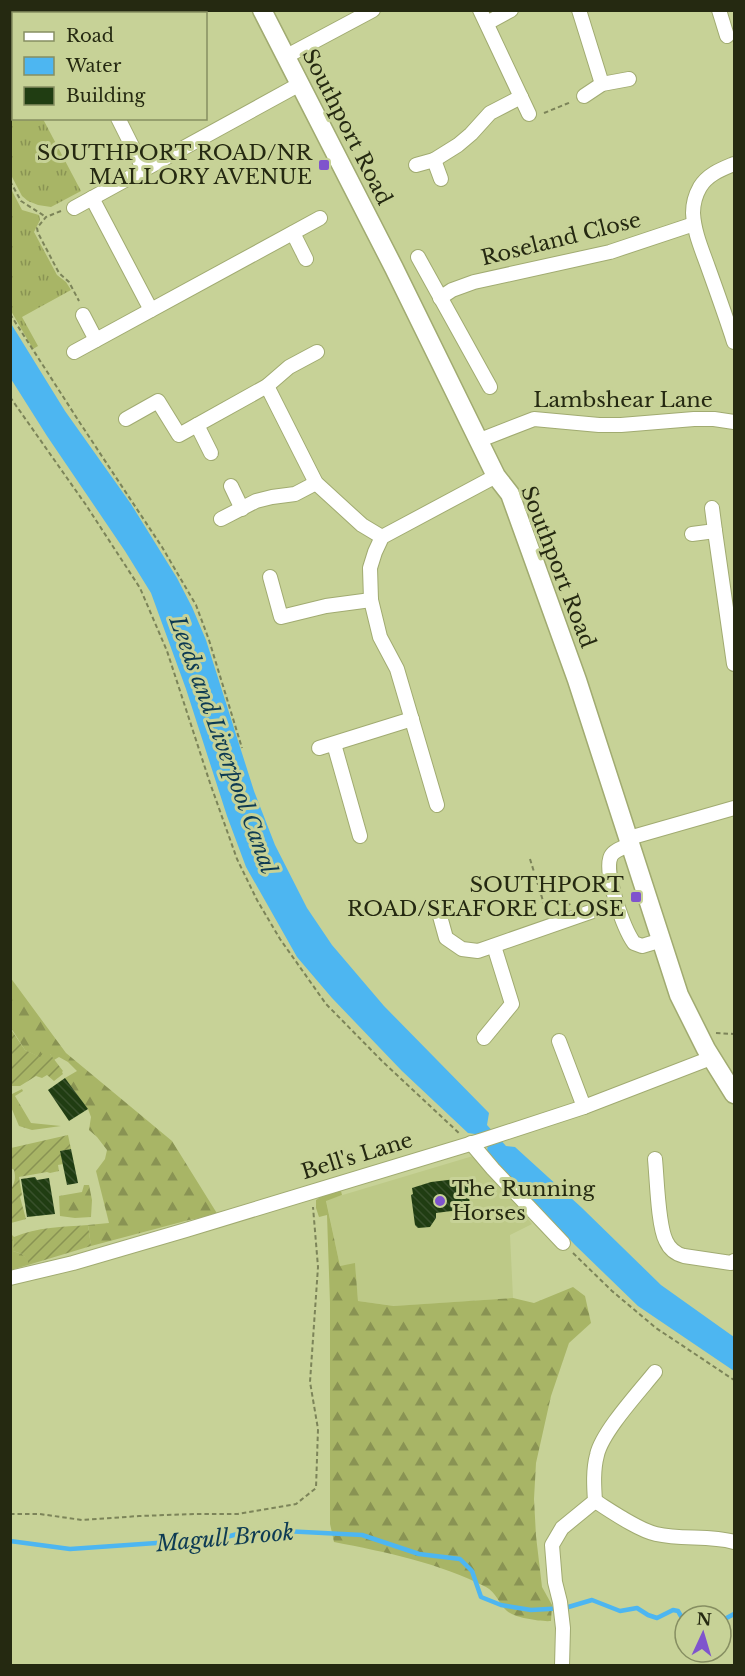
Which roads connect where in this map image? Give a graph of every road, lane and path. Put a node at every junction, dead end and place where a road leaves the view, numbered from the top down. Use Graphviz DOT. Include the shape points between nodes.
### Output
graph roads {
  1 [pos="262,10"];
  2 [pos="373,10"];
  3 [pos="511,10"];
  4 [pos="579,10"];
  5 [pos="725,15"];
  6 [pos="484,17"];
  7 [pos="727,36"];
  8 [pos="285,57"];
  9 [pos="629,79"];
  10 [pos="300,84"];
  11 [pos="602,84"];
  12 [pos="584,96"];
  13 [pos="521,97"];
  14 [pos="535,114"];
  15 [pos="119,120"];
  16 [pos="434,160"];
  17 [pos="735,164"];
  18 [pos="416,165"];
  19 [pos="144,170"];
  20 [pos="441,179"];
  21 [pos="10,180"];
  22 [pos="92,198"];
  23 [pos="71,208"];
  24 [pos="46,217"];
  25 [pos="320,218"];
  26 [pos="694,225"];
  27 [pos="293,233"];
  28 [pos="418,257"];
  29 [pos="306,259"];
  30 [pos="440,298"];
  31 [pos="79,301"];
  32 [pos="151,310"];
  33 [pos="10,314"];
  34 [pos="83,315"];
  35 [pos="96,340"];
  36 [pos="735,342"];
  37 [pos="74,352"];
  38 [pos="317,352"];
  39 [pos="267,386"];
  40 [pos="490,387"];
  41 [pos="10,397"];
  42 [pos="126,418"];
  43 [pos="735,422"];
  44 [pos="197,425"];
  45 [pos="480,440"];
  46 [pos="212,453"];
  47 [pos="496,476"];
  48 [pos="316,483"];
  49 [pos="231,486"];
  50 [pos="712,508"];
  51 [pos="242,509"];
  52 [pos="221,519"];
  53 [pos="715,531"];
  54 [pos="692,534"];
  55 [pos="382,537"];
  56 [pos="270,577"];
  57 [pos="371,600"];
  58 [pos="735,664"];
  59 [pos="412,719"];
  60 [pos="334,744"];
  61 [pos="242,748"];
  62 [pos="319,748"];
  63 [pos="437,805"];
  64 [pos="735,808"];
  65 [pos="360,836"];
  66 [pos="630,841"];
  67 [pos="530,859"];
  68 [pos="561,899"];
  69 [pos="616,903"];
  70 [pos="544,904"];
  71 [pos="438,909"];
  72 [pos="572,909"];
  73 [pos="662,940"];
  74 [pos="494,946"];
  75 [pos="712,1033"];
  76 [pos="735,1034"];
  77 [pos="484,1038"];
  78 [pos="559,1041"];
  79 [pos="711,1058"];
  80 [pos="735,1094"];
  81 [pos="584,1107"];
  82 [pos="477,1141"];
  83 [pos="655,1159"];
  84 [pos="312,1192"];
  85 [pos="563,1243"];
  86 [pos="735,1262"];
  87 [pos="10,1278"];
  88 [pos="655,1372"];
  89 [pos="735,1380"];
  90 [pos="595,1501"];
  91 [pos="10,1514"];
  92 [pos="735,1542"];
  93 [pos="562,1664"];
  1 -- 8 [label="main road, Southport Road"];
  2 -- 8 [label="street"];
  3 -- 6 [label="street"];
  4 -- 11 [label="street"];
  5 -- 7 [label="street"];
  6 -- 13 [label="street"];
  8 -- 10 [label="main road, Southport Road"];
  9 -- 11 [label="street"];
  10 -- 19 [label="street"];
  10 -- 45 [label="main road, Southport Road"];
  11 -- 12 [label="street"];
  12 -- 14 [label="path"];
  13 -- 14 [label="street"];
  13 -- 16 [label="street" via="490,113 458,145"];
  15 -- 19 [label="street"];
  16 -- 18 [label="street"];
  16 -- 20 [label="street"];
  17 -- 26 [label="street" via="719,170 701,186 695,198"];
  19 -- 22 [label="street"];
  21 -- 24 [label="path" via="21,201"];
  22 -- 23 [label="street"];
  22 -- 32 [label="street"];
  23 -- 24 [label="path"];
  24 -- 31 [label="path" via="37,228 38,233"];
  25 -- 27 [label="street"];
  26 -- 30 [label="street, Roseland Close" via="610,252 474,282"];
  26 -- 36 [label="street"];
  27 -- 29 [label="street"];
  27 -- 32 [label="street"];
  28 -- 30 [label="street"];
  30 -- 40 [label="street"];
  32 -- 35 [label="street"];
  33 -- 61 [label="path" via="196,605"];
  34 -- 35 [label="street"];
  35 -- 37 [label="street"];
  38 -- 39 [label="street" via="289,367"];
  39 -- 44 [label="street"];
  39 -- 48 [label="street"];
  41 -- 82 [label="path" via="140,588 167,651 237,859 280,939 326,1004 383,1062"];
  42 -- 44 [label="street" via="158,401 179,435"];
  43 -- 45 [label="street, Lambshear Lane" via="694,419 599,425 534,419"];
  44 -- 46 [label="street"];
  45 -- 47 [label="main road, Southport Road"];
  47 -- 55 [label="street"];
  47 -- 66 [label="main road, Southport Road" via="510,494"];
  48 -- 51 [label="street" via="295,494 256,501"];
  48 -- 55 [label="street" via="362,525"];
  49 -- 51 [label="street"];
  50 -- 53 [label="street"];
  51 -- 52 [label="street"];
  53 -- 54 [label="street"];
  53 -- 58 [label="street"];
  55 -- 57 [label="street" via="370,567"];
  56 -- 57 [label="street" via="281,617"];
  57 -- 59 [label="street" via="380,637 397,669"];
  59 -- 60 [label="street"];
  59 -- 63 [label="street"];
  60 -- 62 [label="street"];
  60 -- 65 [label="street"];
  64 -- 66 [label="street"];
  66 -- 69 [label="street" via="613,852 609,862"];
  66 -- 73 [label="main road, Southport Road"];
  67 -- 70 [label="path"];
  68 -- 72 [label="path" via="567,900"];
  69 -- 73 [label="street" via="634,943 642,946"];
  69 -- 74 [label="street"];
  71 -- 74 [label="street" via="446,938 462,949 478,951"];
  73 -- 79 [label="main road, Southport Road" via="680,995"];
  74 -- 77 [label="street" via="512,1005"];
  75 -- 76 [label="path"];
  78 -- 81 [label="street"];
  79 -- 80 [label="main road, Southport Road"];
  79 -- 81 [label="street, Bell's Lane"];
  81 -- 82 [label="street, Bell's Lane"];
  82 -- 84 [label="street, Bell's Lane"];
  82 -- 85 [label="street" via="493,1169"];
  83 -- 86 [label="street" via="662,1224 671,1249 684,1256"];
  84 -- 87 [label="street, Bell's Lane"];
  84 -- 91 [label="path" via="318,1268 310,1382 318,1429 316,1488 296,1504 238,1514 82,1520"];
  85 -- 89 [label="path" via="656,1328"];
  88 -- 90 [label="street" via="606,1435 597,1453"];
  90 -- 92 [label="street" via="653,1534"];
  90 -- 93 [label="street" via="562,1528 552,1545 563,1628"];
}
